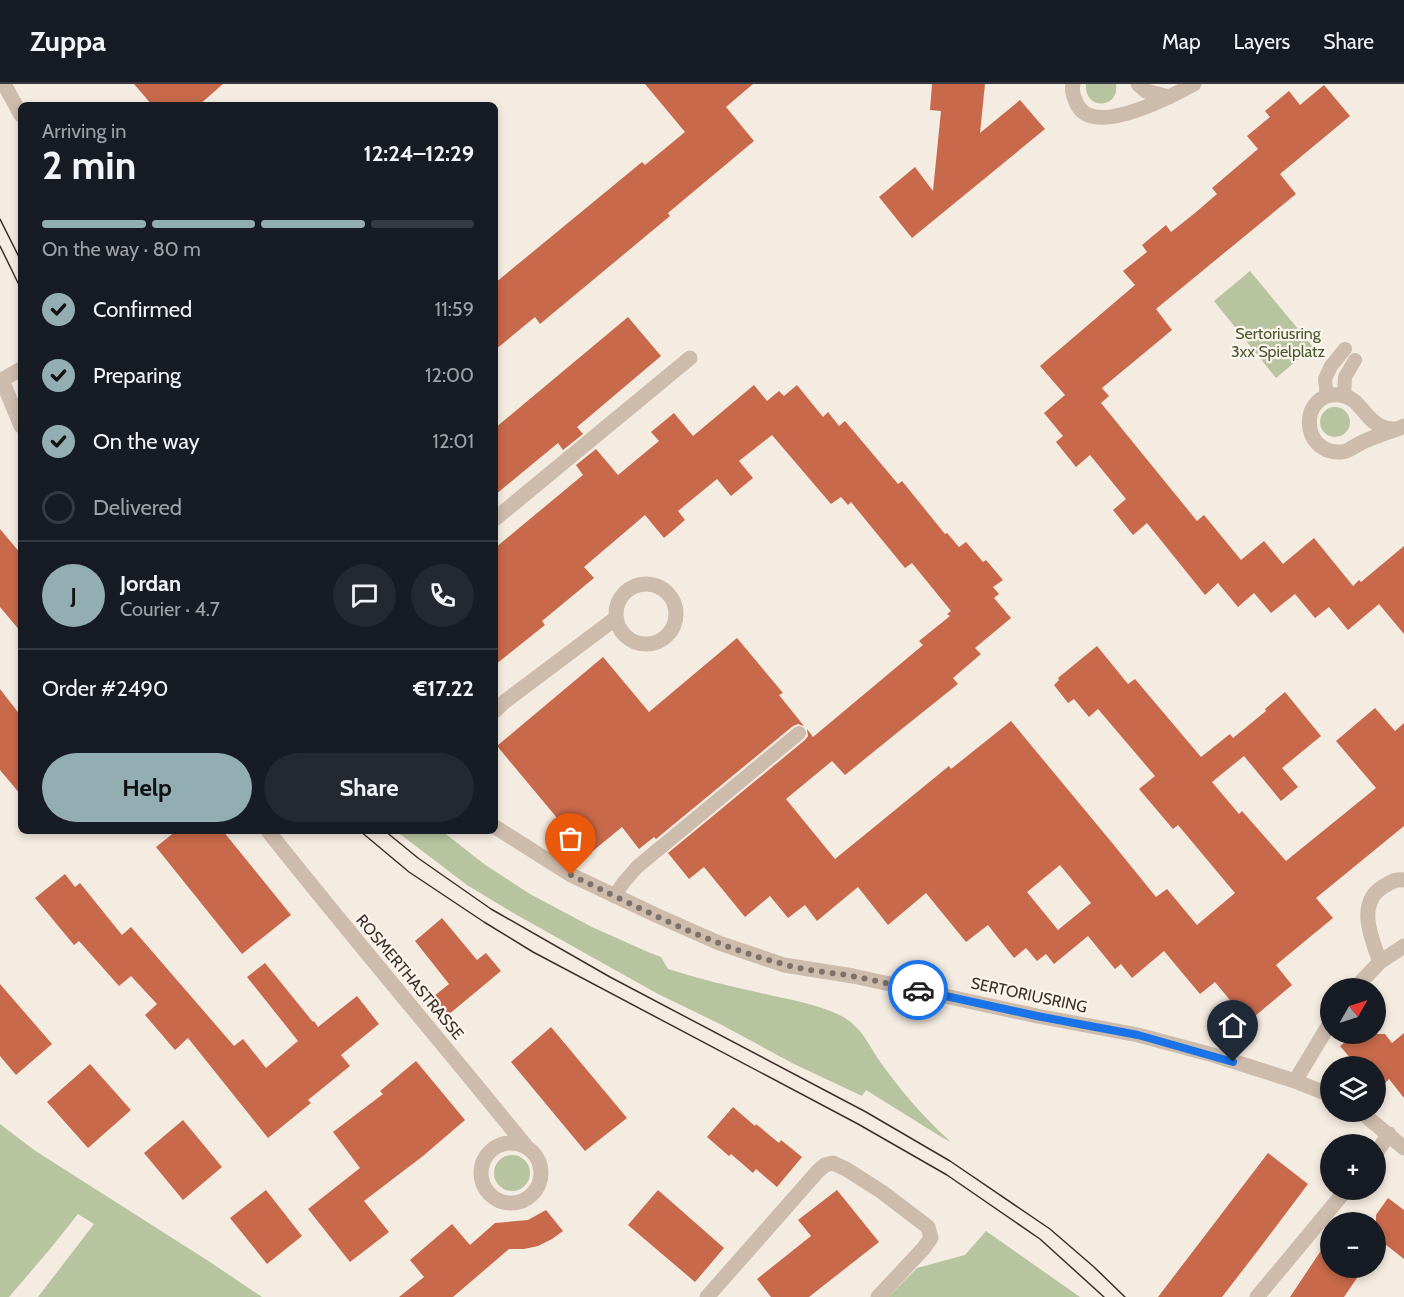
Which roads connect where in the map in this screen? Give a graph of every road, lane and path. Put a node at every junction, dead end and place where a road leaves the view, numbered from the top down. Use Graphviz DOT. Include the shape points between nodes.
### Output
graph roads {
  1 [pos="4,84"];
  2 [pos="1073,84"];
  3 [pos="1138,84"];
  4 [pos="1194,84"];
  5 [pos="1169,97"];
  6 [pos="18,110"];
  7 [pos="1346,349"];
  8 [pos="690,358"];
  9 [pos="1355,360"];
  10 [pos="18,371"];
  11 [pos="1,381"];
  12 [pos="1327,396"];
  13 [pos="1344,396"];
  14 [pos="18,419"];
  15 [pos="1400,427"];
  16 [pos="498,517"];
  17 [pos="616,618"];
  18 [pos="498,708"];
  19 [pos="799,733"];
  20 [pos="498,829"];
  21 [pos="270,834"];
  22 [pos="1404,880"];
  23 [pos="614,896"];
  24 [pos="1404,946"];
  25 [pos="1380,962"];
  26 [pos="1365,978"];
  27 [pos="1320,1040"];
  28 [pos="1295,1081"];
  29 [pos="1320,1091"];
  30 [pos="1374,1122"];
  31 [pos="1389,1134"];
  32 [pos="1386,1138"];
  33 [pos="525,1145"];
  34 [pos="1404,1148"];
  35 [pos="1338,1200"];
  36 [pos="707,1297"];
  37 [pos="878,1297"];
  38 [pos="1257,1297"];
  1 -- 6 [label="street"];
  2 -- 5 [label="street" via="1080,110 1102,118"];
  3 -- 5 [label="street" via="1146,91"];
  4 -- 5 [label="street"];
  7 -- 12 [label="lane" via="1325,379"];
  8 -- 16 [label="street"];
  9 -- 13 [label="lane" via="1345,377"];
  10 -- 11 [label="street"];
  11 -- 14 [label="street"];
  12 -- 13 [label="street"];
  12 -- 15 [label="street" via="1314,406 1309,425 1311,437 1334,452 1343,452"];
  13 -- 15 [label="street" via="1382,427"];
  17 -- 18 [label="street"];
  19 -- 23 [label="lane" via="637,867"];
  20 -- 23 [label="street, SERTORIUSRING" via="571,875"];
  21 -- 33 [label="street, ROSMERTHASTRASSE"];
  22 -- 25 [label="street" via="1396,879 1379,888 1366,912"];
  23 -- 28 [label="street, SERTORIUSRING" via="719,943 784,965 1138,1035"];
  24 -- 25 [label="street"];
  25 -- 26 [label="street"];
  27 -- 28 [label="street"];
  28 -- 29 [label="street, SERTORIUSRING"];
  30 -- 31 [label="street"];
  31 -- 32 [label="street"];
  31 -- 34 [label="street"];
  33 -- 33 [label="street, ROSMERTHASTRASSE" via="539,1158 542,1178 525,1200 506,1203 489,1194 481,1167 497,1145"];
  35 -- 38 [label="street"];
  36 -- 37 [label="street" via="818,1171 834,1163 882,1192 928,1227 931,1238"];
}
